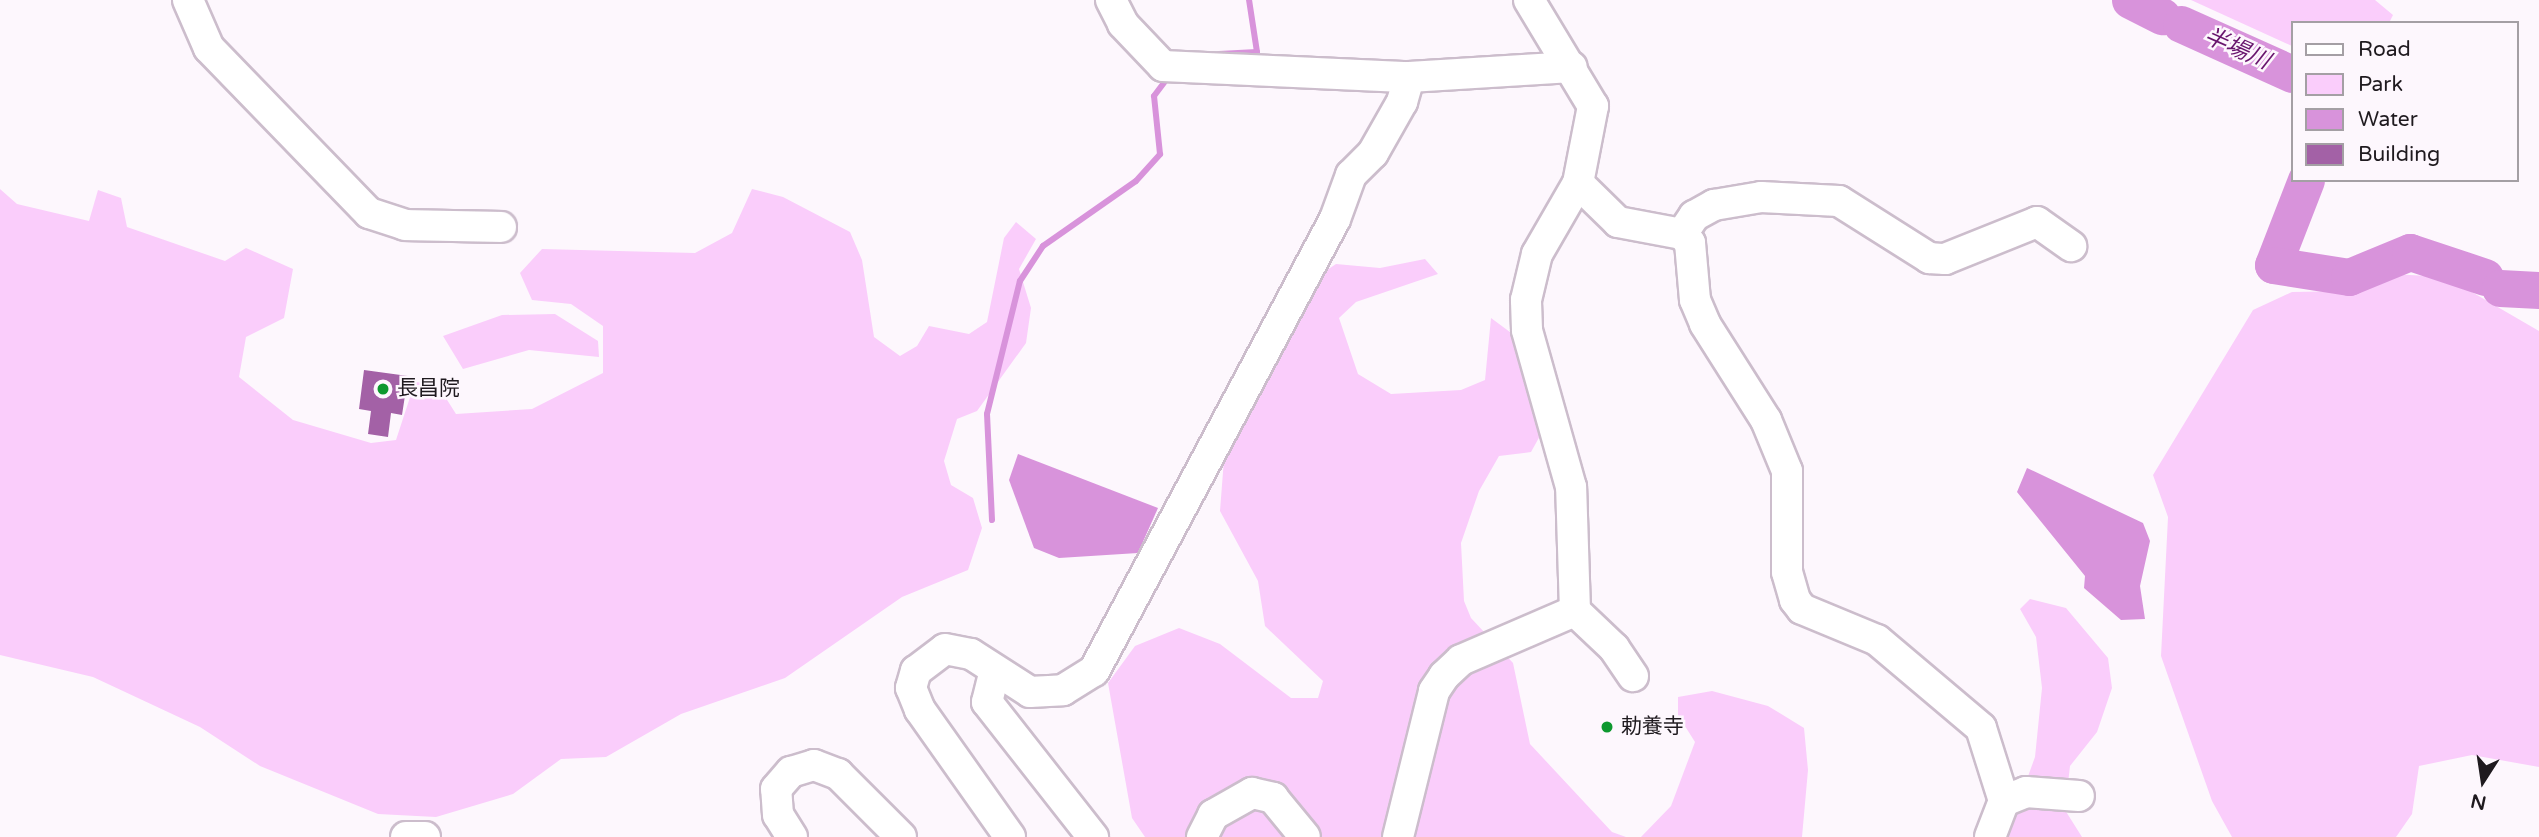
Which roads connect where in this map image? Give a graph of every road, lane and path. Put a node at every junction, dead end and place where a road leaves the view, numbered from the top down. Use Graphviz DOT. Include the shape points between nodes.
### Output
graph roads {
  1 [pos="188,0"];
  2 [pos="1111,0"];
  3 [pos="1529,0"];
  4 [pos="1572,66"];
  5 [pos="1409,77"];
  6 [pos="1578,183"];
  7 [pos="501,227"];
  8 [pos="1682,234"];
  9 [pos="2071,246"];
  10 [pos="1576,611"];
  11 [pos="994,674"];
  12 [pos="1633,676"];
  13 [pos="2079,796"];
  14 [pos="2004,801"];
  15 [pos="406,837"];
  16 [pos="425,837"];
  17 [pos="792,837"];
  18 [pos="901,837"];
  19 [pos="1010,837"];
  20 [pos="1093,837"];
  21 [pos="1202,837"];
  22 [pos="1305,837"];
  23 [pos="1398,837"];
  24 [pos="1990,837"];
  1 -- 7 [label="street" via="209,48 369,213 405,225"];
  2 -- 5 [label="street" via="1123,24 1174,68"];
  3 -- 4 [label="street"];
  4 -- 5 [label="street"];
  4 -- 6 [label="street" via="1588,91 1595,123"];
  5 -- 11 [label="street" via="1373,153 1351,174 1335,219 1304,268 1100,663 1075,686 1049,693 1030,692"];
  6 -- 8 [label="street" via="1618,222"];
  6 -- 10 [label="street" via="1537,254 1526,300 1527,330 1572,487"];
  8 -- 9 [label="street" via="1714,205 1761,197 1839,201 1929,258 1945,260 2037,222"];
  8 -- 14 [label="street" via="1690,243 1695,300 1705,324 1783,460 1787,572 1795,600 1802,609 1877,640 1981,728"];
  10 -- 12 [label="street"];
  10 -- 23 [label="street" via="1461,660 1444,677 1434,691"];
  11 -- 19 [label="street" via="971,654 945,649 924,660 911,688"];
  11 -- 20 [label="street" via="987,702"];
  13 -- 14 [label="street" via="2026,792"];
  14 -- 24 [label="street"];
  15 -- 16 [label="street"];
  17 -- 18 [label="street" via="778,815 776,789 791,772 814,765 838,774"];
  21 -- 22 [label="street" via="1213,815 1252,793 1273,798"];
}
